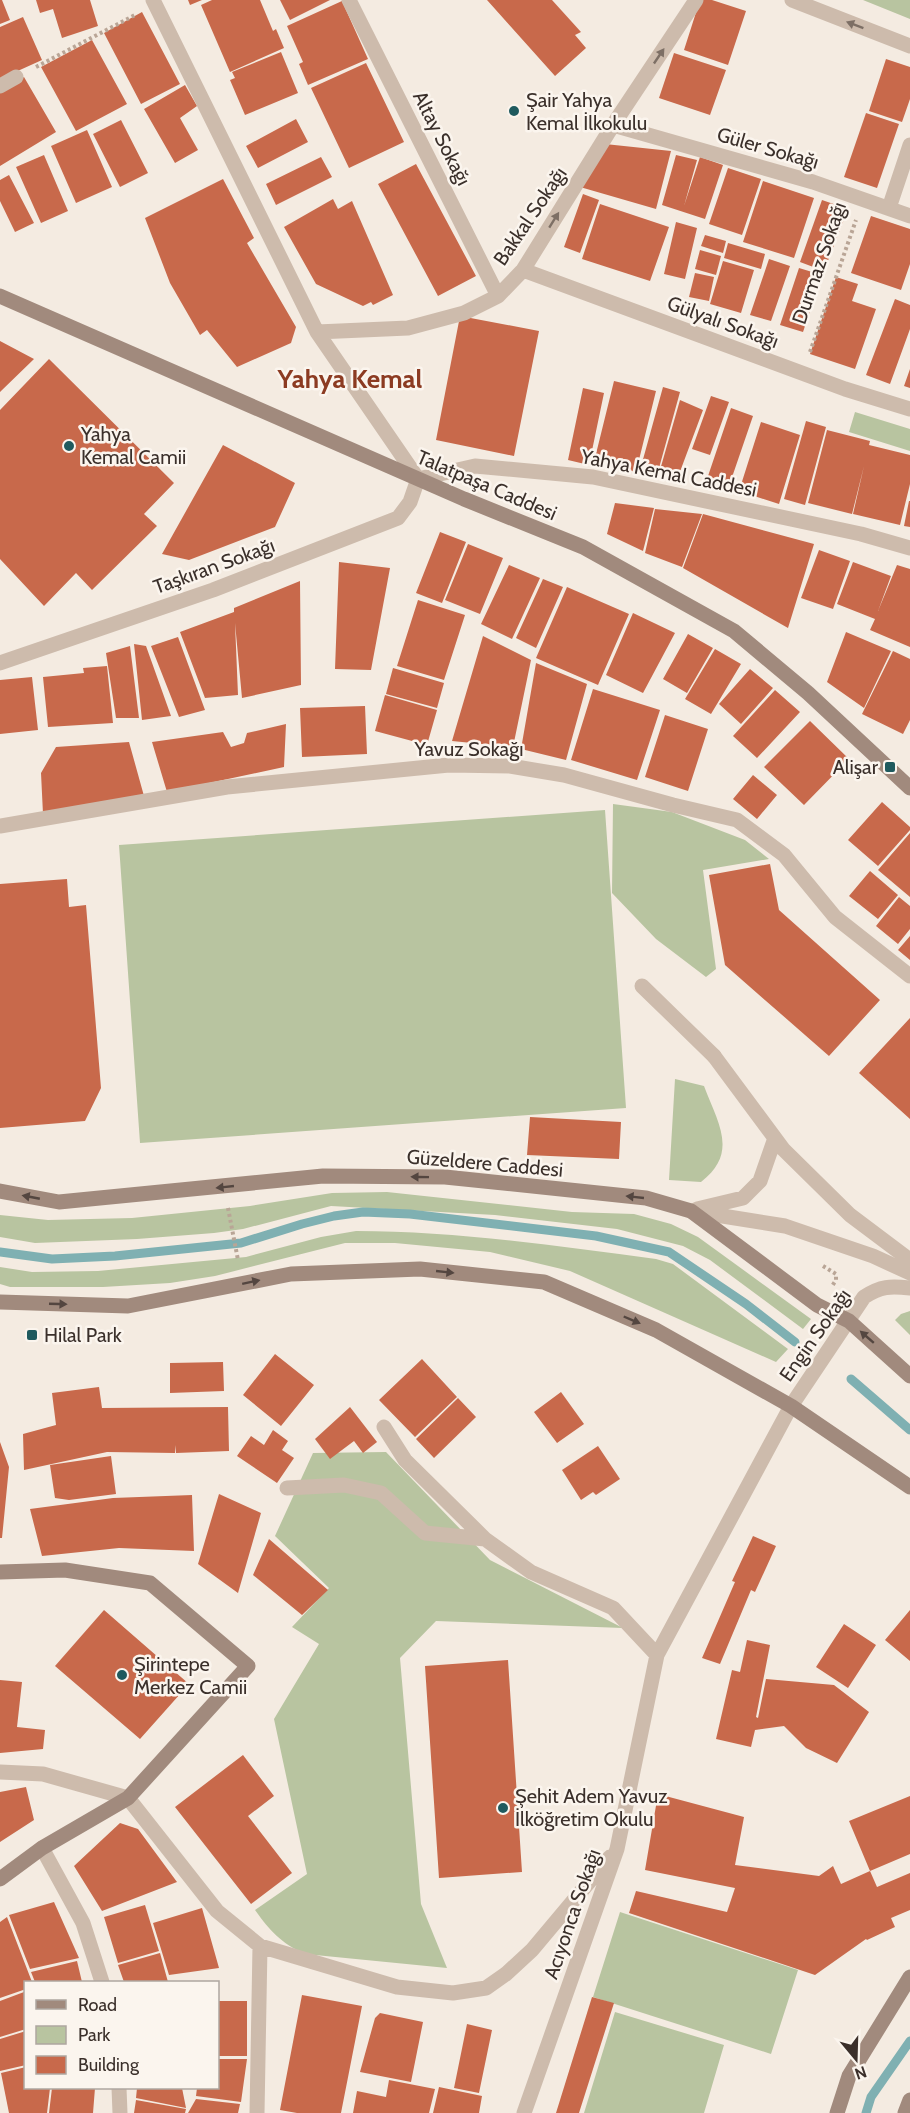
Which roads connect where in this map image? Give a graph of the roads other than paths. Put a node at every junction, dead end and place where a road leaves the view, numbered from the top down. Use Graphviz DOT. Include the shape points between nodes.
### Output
graph roads {
  1 [pos="349,0"];
  2 [pos="696,0"];
  3 [pos="792,0"];
  4 [pos="154,2"];
  5 [pos="910,46"];
  6 [pos="16,77"];
  7 [pos="0,86"];
  8 [pos="613,125"];
  9 [pos="910,145"];
  10 [pos="888,208"];
  11 [pos="910,216"];
  12 [pos="523,270"];
  13 [pos="0,296"];
  14 [pos="498,296"];
  15 [pos="317,332"];
  16 [pos="910,409"];
  17 [pos="418,479"];
  18 [pos="910,548"];
  19 [pos="0,663"];
  20 [pos="910,788"];
  21 [pos="0,826"];
  22 [pos="910,976"];
  23 [pos="642,986"];
  24 [pos="775,1138"];
  25 [pos="0,1191"];
  26 [pos="691,1211"];
  27 [pos="910,1260"];
  28 [pos="910,1273"];
  29 [pos="910,1288"];
  30 [pos="0,1302"];
  31 [pos="849,1322"];
  32 [pos="910,1376"];
  33 [pos="792,1406"];
  34 [pos="384,1427"];
  35 [pos="910,1487"];
  36 [pos="287,1488"];
  37 [pos="485,1539"];
  38 [pos="0,1572"];
  39 [pos="657,1655"];
  40 [pos="0,1772"];
  41 [pos="128,1798"];
  42 [pos="42,1848"];
  43 [pos="617,1849"];
  44 [pos="0,1879"];
  45 [pos="260,1946"];
  46 [pos="910,1977"];
  47 [pos="101,1981"];
  48 [pos="119,2089"];
  49 [pos="910,2100"];
  50 [pos="120,2113"];
  51 [pos="257,2113"];
  52 [pos="524,2113"];
  53 [pos="837,2113"];
  54 [pos="905,2113"];
  1 -- 14 [label="street, Altay Sokağı"];
  8 -- 2 [label="street, Bakkal Sokağı, one-way"];
  5 -- 3 [label="street, one-way"];
  4 -- 15 [label="street"];
  6 -- 7 [label="street"];
  8 -- 10 [label="street, Güler Sokağı" via="813,182"];
  12 -- 8 [label="street, Bakkal Sokağı, one-way"];
  9 -- 10 [label="street"];
  10 -- 11 [label="street, Güler Sokağı"];
  12 -- 14 [label="street, Bakkal Sokağı"];
  12 -- 16 [label="street, Gülyalı Sokağı" via="802,374"];
  13 -- 17 [label="main road, Talatpaşa Caddesi"];
  14 -- 15 [label="street, Bakkal Sokağı" via="464,313 408,328"];
  15 -- 17 [label="street"];
  17 -- 18 [label="street, Yahya Kemal Caddesi" via="475,466 594,477"];
  17 -- 19 [label="street, Taşkıran Sokağı" via="398,518 213,590"];
  17 -- 20 [label="main road, Talatpaşa Caddesi" via="583,547 734,631"];
  21 -- 22 [label="street, Yavuz Sokağı" via="227,787 449,765 510,766 564,775 737,820 784,855 835,918"];
  23 -- 24 [label="street" via="714,1056"];
  24 -- 26 [label="street" via="760,1181 743,1198"];
  24 -- 27 [label="street" via="850,1215"];
  26 -- 25 [label="main road, Güzeldere Caddesi, one-way" via="646,1198 445,1177 323,1176 59,1202"];
  26 -- 28 [label="street" via="785,1226"];
  26 -- 31 [label="main road, Güzeldere Caddesi" via="818,1305"];
  29 -- 31 [label="street, Engin Sokağı" via="877,1288 864,1297"];
  30 -- 33 [label="main road, one-way" via="128,1306 291,1274 420,1269 544,1282 656,1330"];
  32 -- 31 [label="main road, Güzeldere Caddesi, one-way"];
  31 -- 33 [label="street, Engin Sokağı"];
  33 -- 35 [label="main road"];
  33 -- 39 [label="street, Acıyonca Sokağı"];
  34 -- 37 [label="street" via="405,1460"];
  36 -- 37 [label="street" via="344,1485 381,1493 425,1533"];
  37 -- 39 [label="street" via="531,1572 613,1608"];
  38 -- 41 [label="main road" via="65,1570 150,1583 248,1666"];
  39 -- 43 [label="street, Acıyonca Sokağı"];
  40 -- 41 [label="street" via="43,1774"];
  41 -- 42 [label="main road"];
  41 -- 45 [label="street" via="217,1911"];
  42 -- 44 [label="main road"];
  42 -- 47 [label="street" via="83,1923"];
  43 -- 45 [label="street" via="532,1950 486,1988 453,1993 397,1987"];
  43 -- 52 [label="street, Acıyonca Sokağı"];
  45 -- 51 [label="street"];
  46 -- 53 [label="main road" via="849,2076"];
  48 -- 50 [label="street"];
  49 -- 54 [label="main road"];
}
